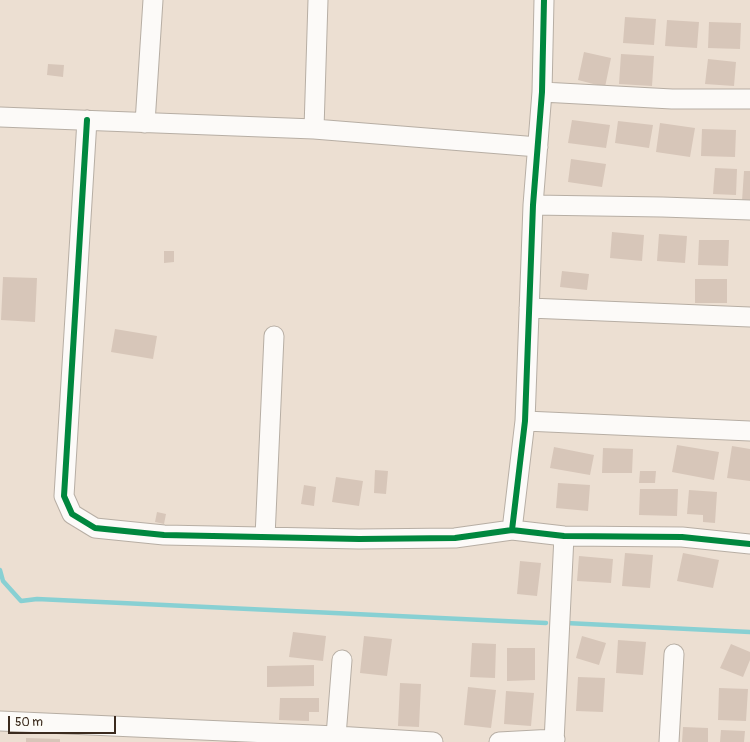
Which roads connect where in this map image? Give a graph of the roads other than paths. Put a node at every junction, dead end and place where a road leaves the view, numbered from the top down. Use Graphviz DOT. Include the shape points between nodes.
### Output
graph roads {
  1 [pos="153,0"];
  2 [pos="318,0"];
  3 [pos="544,0"];
  4 [pos="542,92"];
  5 [pos="750,99"];
  6 [pos="0,117"];
  7 [pos="87,120"];
  8 [pos="145,123"];
  9 [pos="314,129"];
  10 [pos="538,147"];
  11 [pos="533,205"];
  12 [pos="750,210"];
  13 [pos="529,308"];
  14 [pos="750,317"];
  15 [pos="274,336"];
  16 [pos="524,421"];
  17 [pos="750,432"];
  18 [pos="512,530"];
  19 [pos="564,536"];
  20 [pos="265,537"];
  21 [pos="750,544"];
  22 [pos="674,654"];
  23 [pos="342,660"];
  24 [pos="0,721"];
  25 [pos="336,736"];
  26 [pos="554,740"];
  27 [pos="433,742"];
  28 [pos="499,742"];
  29 [pos="669,742"];
  1 -- 8 [label="street"];
  2 -- 9 [label="street"];
  3 -- 4 [label="street"];
  4 -- 5 [label="street" via="672,99"];
  4 -- 10 [label="street"];
  6 -- 7 [label="street"];
  7 -- 8 [label="street"];
  7 -- 20 [label="street" via="64,496 72,514 95,528 164,535"];
  8 -- 9 [label="street"];
  9 -- 10 [label="street"];
  10 -- 11 [label="street"];
  11 -- 12 [label="street"];
  11 -- 13 [label="street"];
  13 -- 14 [label="street"];
  13 -- 16 [label="street"];
  15 -- 20 [label="street"];
  16 -- 17 [label="street"];
  16 -- 18 [label="street"];
  18 -- 19 [label="street"];
  18 -- 20 [label="street" via="455,538"];
  19 -- 21 [label="street" via="682,537"];
  19 -- 26 [label="street"];
  22 -- 29 [label="street"];
  23 -- 25 [label="street"];
  24 -- 25 [label="street"];
  25 -- 27 [label="street"];
  26 -- 28 [label="street"];
}
